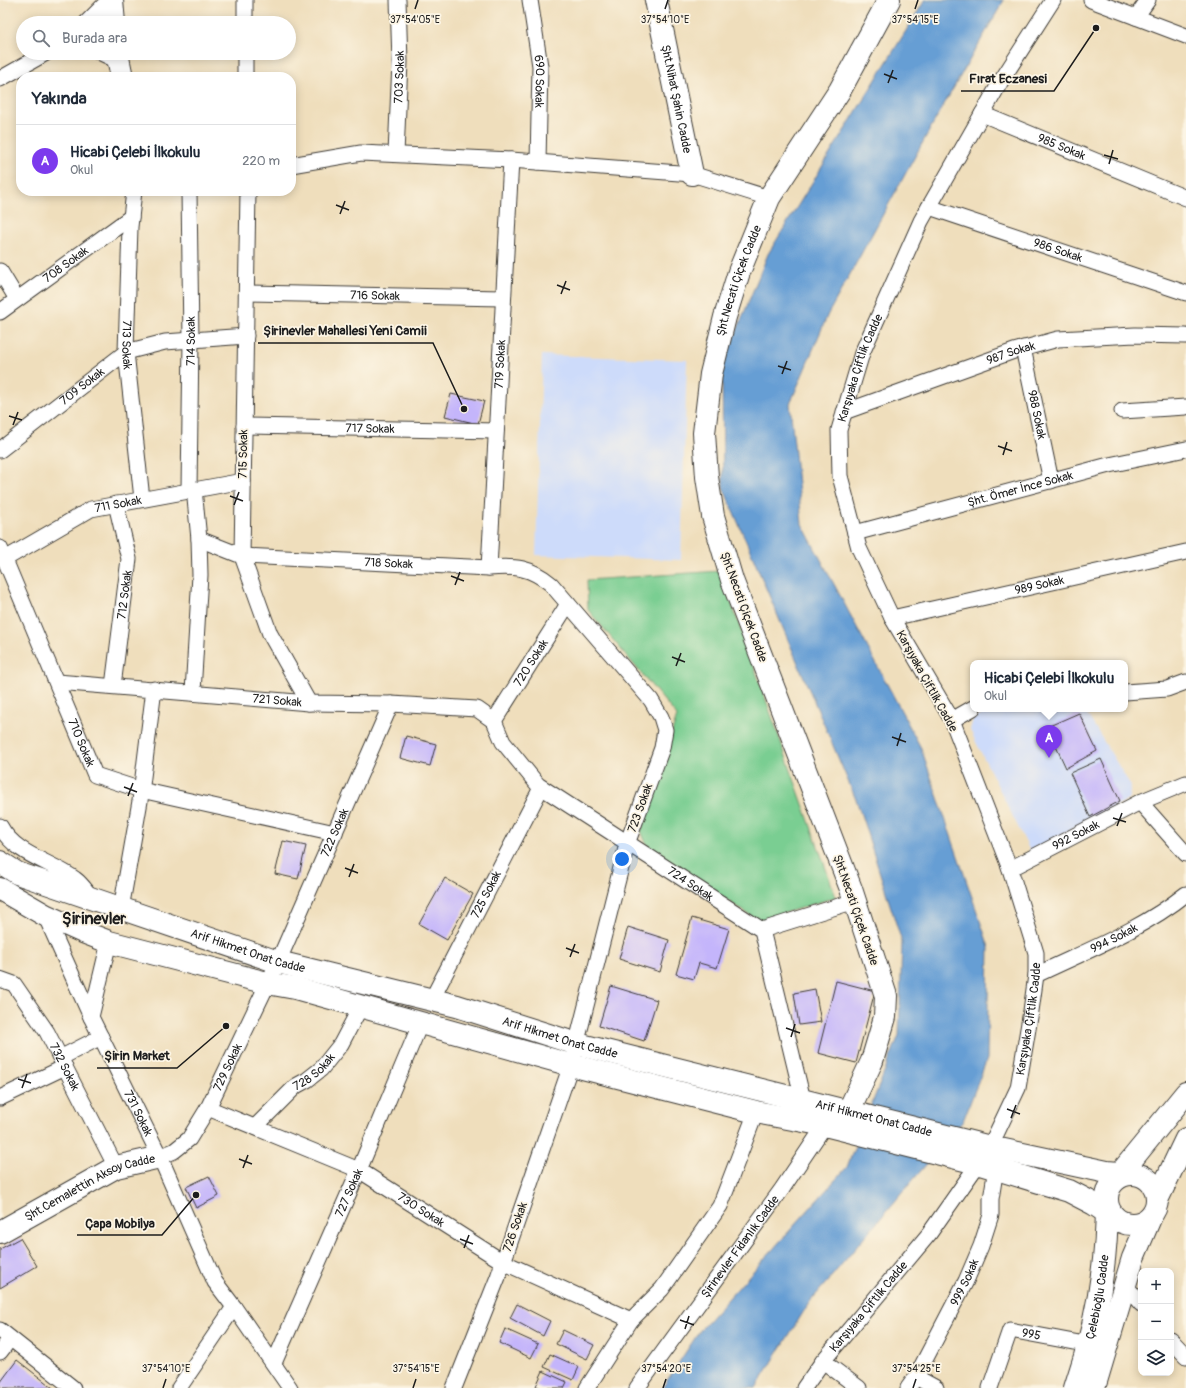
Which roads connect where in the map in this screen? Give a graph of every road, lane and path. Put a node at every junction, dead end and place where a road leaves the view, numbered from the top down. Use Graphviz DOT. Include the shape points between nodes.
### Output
graph roads {
  1 [pos="111,0"];
  2 [pos="245,0"];
  3 [pos="398,0"];
  4 [pos="530,0"];
  5 [pos="656,0"];
  6 [pos="889,0"];
  7 [pos="1053,0"];
  8 [pos="1091,0"];
  9 [pos="1148,0"];
  10 [pos="94,16"];
  11 [pos="113,16"];
  12 [pos="245,16"];
  13 [pos="1136,17"];
  14 [pos="1186,36"];
  15 [pos="34,60"];
  16 [pos="245,60"];
  17 [pos="245,72"];
  18 [pos="0,79"];
  19 [pos="982,114"];
  20 [pos="396,154"];
  21 [pos="511,160"];
  22 [pos="538,162"];
  23 [pos="296,164"];
  24 [pos="692,174"];
  25 [pos="133,196"];
  26 [pos="189,196"];
  27 [pos="248,196"];
  28 [pos="769,198"];
  29 [pos="1186,198"];
  30 [pos="929,207"];
  31 [pos="131,217"];
  32 [pos="0,271"];
  33 [pos="247,293"];
  34 [pos="1186,293"];
  35 [pos="502,298"];
  36 [pos="17,299"];
  37 [pos="0,312"];
  38 [pos="246,336"];
  39 [pos="1186,336"];
  40 [pos="191,340"];
  41 [pos="1023,348"];
  42 [pos="126,352"];
  43 [pos="1186,407"];
  44 [pos="1122,411"];
  45 [pos="844,412"];
  46 [pos="244,426"];
  47 [pos="496,431"];
  48 [pos="1186,449"];
  49 [pos="0,450"];
  50 [pos="243,481"];
  51 [pos="1051,481"];
  52 [pos="191,490"];
  53 [pos="142,499"];
  54 [pos="116,504"];
  55 [pos="855,533"];
  56 [pos="199,539"];
  57 [pos="1186,552"];
  58 [pos="2,554"];
  59 [pos="242,556"];
  60 [pos="489,568"];
  61 [pos="568,604"];
  62 [pos="892,618"];
  63 [pos="57,682"];
  64 [pos="1186,682"];
  65 [pos="113,686"];
  66 [pos="154,689"];
  67 [pos="193,692"];
  68 [pos="1128,692"];
  69 [pos="309,703"];
  70 [pos="391,704"];
  71 [pos="970,710"];
  72 [pos="952,720"];
  73 [pos="494,722"];
  74 [pos="1186,783"];
  75 [pos="541,788"];
  76 [pos="141,790"];
  77 [pos="1140,802"];
  78 [pos="0,826"];
  79 [pos="335,833"];
  80 [pos="627,844"];
  81 [pos="1186,854"];
  82 [pos="0,862"];
  83 [pos="1010,869"];
  84 [pos="0,889"];
  85 [pos="1186,894"];
  86 [pos="0,896"];
  87 [pos="92,899"];
  88 [pos="22,902"];
  89 [pos="855,902"];
  90 [pos="121,909"];
  91 [pos="45,915"];
  92 [pos="762,930"];
  93 [pos="109,942"];
  94 [pos="278,962"];
  95 [pos="1036,975"];
  96 [pos="0,979"];
  97 [pos="267,983"];
  98 [pos="431,1000"];
  99 [pos="361,1006"];
  100 [pos="91,1017"];
  101 [pos="421,1022"];
  102 [pos="101,1037"];
  103 [pos="577,1044"];
  104 [pos="62,1063"];
  105 [pos="571,1065"];
  106 [pos="1186,1093"];
  107 [pos="0,1098"];
  108 [pos="803,1100"];
  109 [pos="208,1108"];
  110 [pos="756,1112"];
  111 [pos="855,1119"];
  112 [pos="825,1125"];
  113 [pos="255,1127"];
  114 [pos="1186,1139"];
  115 [pos="979,1155"];
  116 [pos="160,1157"];
  117 [pos="116,1167"];
  118 [pos="359,1170"];
  119 [pos="1122,1176"];
  120 [pos="1154,1208"];
  121 [pos="1110,1212"];
  122 [pos="2,1227"];
  123 [pos="503,1262"];
  124 [pos="1126,1286"];
  125 [pos="1138,1300"];
  126 [pos="234,1307"];
  127 [pos="631,1320"];
  128 [pos="5,1334"];
  129 [pos="1174,1343"];
  130 [pos="1090,1345"];
  131 [pos="0,1352"];
  132 [pos="1186,1356"];
  133 [pos="823,1361"];
  134 [pos="274,1363"];
  135 [pos="912,1383"];
  136 [pos="73,1388"];
  137 [pos="179,1388"];
  138 [pos="290,1388"];
  139 [pos="454,1388"];
  140 [pos="587,1388"];
  141 [pos="637,1388"];
  142 [pos="804,1388"];
  143 [pos="859,1388"];
  144 [pos="936,1388"];
  145 [pos="990,1388"];
  146 [pos="1075,1388"];
  147 [pos="1094,1388"];
  1 -- 10 [label="street"];
  1 -- 11 [label="main road"];
  2 -- 12 [label="street"];
  3 -- 20 [label="street, 703 Sokak" via="400,62"];
  4 -- 22 [label="street, 690 Sokak" via="540,66"];
  5 -- 24 [label="main road, Şht.Nihat Şahin Cadde"];
  6 -- 28 [label="main road, Şht.Necati Çiçek Cadde" via="840,90"];
  7 -- 19 [label="street, Karşıyaka Çiftlik Cadde"];
  8 -- 13 [label="street"];
  9 -- 13 [label="street"];
  13 -- 14 [label="street"];
  15 -- 18 [label="street"];
  16 -- 17 [label="street"];
  19 -- 29 [label="street, 985 Sokak"];
  19 -- 30 [label="street, Karşıyaka Çiftlik Cadde"];
  20 -- 21 [label="street"];
  20 -- 23 [label="street" via="361,153"];
  21 -- 22 [label="street"];
  21 -- 35 [label="street, 719 Sokak"];
  22 -- 24 [label="street"];
  24 -- 28 [label="street"];
  25 -- 31 [label="street, 713 Sokak"];
  26 -- 40 [label="street, 714 Sokak"];
  27 -- 33 [label="street, 715 Sokak"];
  28 -- 89 [label="main road, Şht.Necati Çiçek Cadde" via="739,272 711,374 704,433 707,477 713,516 732,580"];
  30 -- 34 [label="street, 986 Sokak"];
  30 -- 45 [label="street, Karşıyaka Çiftlik Cadde" via="862,353"];
  31 -- 36 [label="street, 708 Sokak"];
  31 -- 42 [label="street, 713 Sokak"];
  32 -- 36 [label="street"];
  33 -- 35 [label="street, 716 Sokak"];
  33 -- 38 [label="street, 715 Sokak"];
  35 -- 47 [label="street, 719 Sokak"];
  36 -- 37 [label="street, 708 Sokak"];
  38 -- 40 [label="street, 709 Sokak"];
  38 -- 46 [label="street, 715 Sokak"];
  39 -- 41 [label="street, 987 Sokak" via="1135,335 1058,339"];
  40 -- 42 [label="street, 709 Sokak" via="165,342"];
  40 -- 52 [label="street, 714 Sokak"];
  41 -- 45 [label="street, 987 Sokak"];
  41 -- 51 [label="street, 988 Sokak"];
  42 -- 49 [label="street, 709 Sokak"];
  42 -- 53 [label="street, 713 Sokak"];
  43 -- 44 [label="street"];
  45 -- 55 [label="street, Karşıyaka Çiftlik Cadde" via="839,430 840,476"];
  46 -- 47 [label="street, 717 Sokak"];
  46 -- 50 [label="street, 715 Sokak"];
  47 -- 60 [label="street, 719 Sokak"];
  48 -- 51 [label="street, Şht. Ömer İnce Sokak" via="1109,465"];
  50 -- 52 [label="street, 711 Sokak"];
  50 -- 59 [label="street, 715 Sokak"];
  51 -- 55 [label="street, Şht. Ömer İnce Sokak"];
  52 -- 53 [label="street, 711 Sokak"];
  52 -- 56 [label="street, 714 Sokak"];
  53 -- 54 [label="street, 711 Sokak"];
  54 -- 58 [label="street, 711 Sokak" via="91,509"];
  54 -- 65 [label="street, 712 Sokak" via="129,559"];
  55 -- 62 [label="street, Karşıyaka Çiftlik Cadde" via="859,548"];
  56 -- 59 [label="street, 718 Sokak"];
  56 -- 67 [label="street, 714 Sokak" via="200,575"];
  57 -- 62 [label="street, 989 Sokak"];
  58 -- 63 [label="street, 710 Sokak"];
  59 -- 60 [label="street, 718 Sokak"];
  59 -- 69 [label="street, 715 Sokak" via="270,634"];
  60 -- 61 [label="street, 718 Sokak" via="506,567 537,573 551,584"];
  61 -- 73 [label="street, 720 Sokak"];
  61 -- 80 [label="street, 723 Sokak" via="651,700 665,730 662,748"];
  62 -- 72 [label="street, Karşıyaka Çiftlik Cadde"];
  63 -- 65 [label="street, 721 Sokak"];
  63 -- 76 [label="street, 710 Sokak" via="95,775"];
  64 -- 68 [label="street" via="1166,689"];
  65 -- 66 [label="street, 721 Sokak"];
  66 -- 67 [label="street, 721 Sokak"];
  66 -- 76 [label="street"];
  67 -- 69 [label="street, 721 Sokak"];
  69 -- 70 [label="street, 721 Sokak"];
  70 -- 73 [label="street, 721 Sokak" via="477,710"];
  70 -- 79 [label="street, 722 Sokak"];
  71 -- 72 [label="street"];
  72 -- 83 [label="street, Karşıyaka Çiftlik Cadde"];
  73 -- 75 [label="street, 724 Sokak" via="503,742"];
  74 -- 77 [label="street, 992 Sokak"];
  75 -- 80 [label="street, 724 Sokak"];
  75 -- 98 [label="street, 725 Sokak"];
  76 -- 79 [label="street, 710 Sokak"];
  76 -- 90 [label="street"];
  77 -- 81 [label="street"];
  77 -- 83 [label="street, 992 Sokak"];
  78 -- 87 [label="street" via="5,836 23,851 77,880"];
  79 -- 94 [label="street, 722 Sokak"];
  80 -- 92 [label="street, 724 Sokak"];
  80 -- 103 [label="street, 723 Sokak"];
  82 -- 87 [label="main road, Arif Hikmet Onat Cadde" via="18,872"];
  83 -- 95 [label="street, Karşıyaka Çiftlik Cadde" via="1036,953"];
  84 -- 88 [label="main road, Arif Hikmet Onat Cadde"];
  85 -- 95 [label="street, 994 Sokak" via="1137,928"];
  86 -- 88 [label="main road"];
  87 -- 90 [label="main road, Arif Hikmet Onat Cadde"];
  88 -- 91 [label="main road, Arif Hikmet Onat Cadde"];
  89 -- 92 [label="street"];
  89 -- 111 [label="main road, Şht.Necati Çiçek Cadde" via="886,996 885,1017"];
  90 -- 94 [label="main road, Arif Hikmet Onat Cadde"];
  91 -- 93 [label="main road, Arif Hikmet Onat Cadde"];
  91 -- 100 [label="street, 731 Sokak"];
  92 -- 108 [label="street"];
  93 -- 97 [label="main road, Arif Hikmet Onat Cadde"];
  93 -- 100 [label="street"];
  94 -- 97 [label="street, 729 Sokak"];
  94 -- 98 [label="main road, Arif Hikmet Onat Cadde"];
  95 -- 115 [label="street, Karşıyaka Çiftlik Cadde" via="1018,1088"];
  96 -- 104 [label="street, 732 Sokak" via="14,984 47,1032"];
  97 -- 99 [label="main road, Arif Hikmet Onat Cadde"];
  97 -- 109 [label="street, 729 Sokak"];
  98 -- 103 [label="main road, Arif Hikmet Onat Cadde"];
  99 -- 101 [label="main road, Arif Hikmet Onat Cadde"];
  99 -- 113 [label="street, 728 Sokak" via="341,1044 322,1069 296,1086"];
  100 -- 102 [label="street, 731 Sokak"];
  101 -- 105 [label="main road, Arif Hikmet Onat Cadde"];
  101 -- 118 [label="street, 727 Sokak"];
  102 -- 104 [label="street"];
  102 -- 116 [label="street, 731 Sokak"];
  103 -- 105 [label="street, 723 Sokak"];
  103 -- 108 [label="main road, Arif Hikmet Onat Cadde"];
  104 -- 107 [label="street"];
  104 -- 117 [label="street, 732 Sokak"];
  105 -- 110 [label="main road, Arif Hikmet Onat Cadde"];
  105 -- 123 [label="street, 726 Sokak"];
  106 -- 119 [label="main road"];
  108 -- 111 [label="main road, Arif Hikmet Onat Cadde"];
  109 -- 113 [label="street, 730 Sokak"];
  109 -- 116 [label="street, 729 Sokak" via="189,1138 174,1151"];
  110 -- 112 [label="main road, Arif Hikmet Onat Cadde"];
  110 -- 127 [label="street" via="720,1206 662,1289"];
  111 -- 112 [label="main road, Arif Hikmet Onat Cadde"];
  111 -- 115 [label="main road, Arif Hikmet Onat Cadde"];
  112 -- 141 [label="street, Şirinevler Fidanlık Cadde" via="782,1189"];
  113 -- 118 [label="street, 730 Sokak"];
  114 -- 120 [label="main road, Çelebioğlu Cadde"];
  115 -- 119 [label="main road, Arif Hikmet Onat Cadde" via="1051,1161"];
  115 -- 121 [label="main road, Arif Hikmet Onat Cadde" via="1069,1191"];
  115 -- 133 [label="street, Karşıyaka Çiftlik Cadde" via="929,1234"];
  115 -- 135 [label="street, 999 Sokak" via="991,1199 991,1215 966,1281"];
  116 -- 117 [label="main road, Şht.Cemalettin Aksoy Cadde"];
  116 -- 126 [label="street, 731 Sokak" via="215,1282"];
  117 -- 122 [label="main road, Şht.Cemalettin Aksoy Cadde"];
  118 -- 123 [label="street, 730 Sokak"];
  118 -- 134 [label="street, 727 Sokak"];
  119 -- 120 [label="main road" via="1146,1178 1152,1184"];
  119 -- 121 [label="main road" via="1107,1195"];
  120 -- 121 [label="main road" via="1137,1224 1121,1222"];
  120 -- 124 [label="main road, Çelebioğlu Cadde" via="1133,1258"];
  121 -- 130 [label="main road, Çelebioğlu Cadde" via="1101,1288"];
  123 -- 127 [label="street, 730 Sokak"];
  123 -- 139 [label="street, 726 Sokak"];
  124 -- 125 [label="street"];
  124 -- 147 [label="main road, Çelebioğlu Cadde"];
  126 -- 134 [label="street, 731 Sokak"];
  126 -- 137 [label="street"];
  127 -- 140 [label="street"];
  128 -- 131 [label="street"];
  128 -- 136 [label="street"];
  129 -- 132 [label="street"];
  130 -- 145 [label="street, 995" via="1010,1330"];
  130 -- 146 [label="main road, Çelebioğlu Cadde"];
  133 -- 142 [label="street, Karşıyaka Çiftlik Cadde"];
  133 -- 143 [label="street"];
  134 -- 138 [label="street, 731 Sokak"];
  135 -- 144 [label="street"];
}
